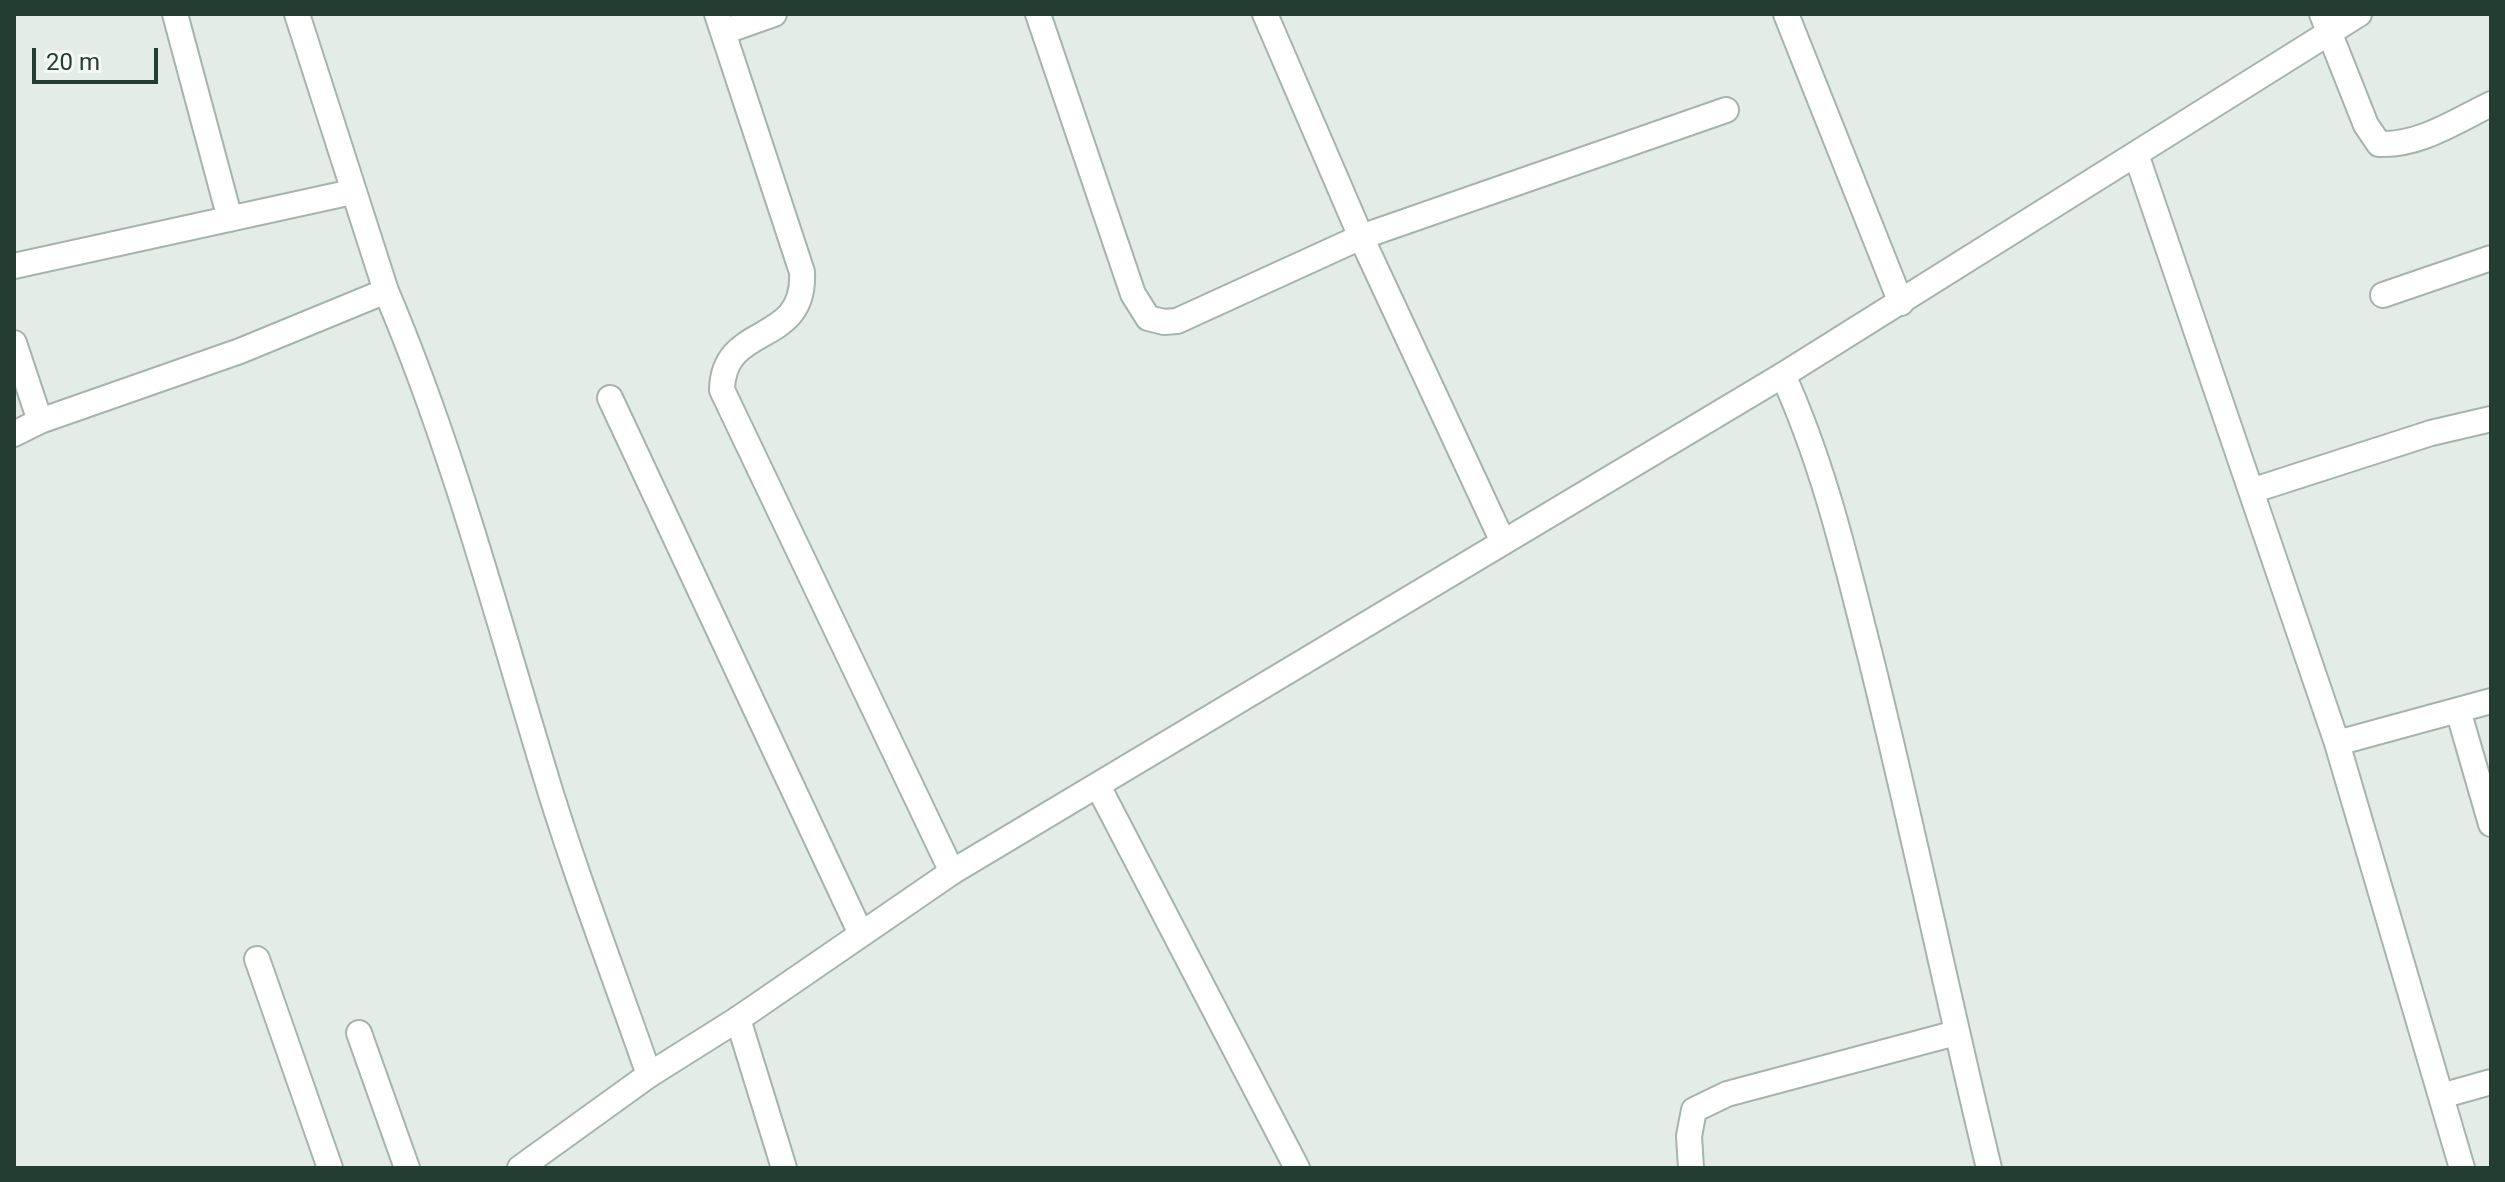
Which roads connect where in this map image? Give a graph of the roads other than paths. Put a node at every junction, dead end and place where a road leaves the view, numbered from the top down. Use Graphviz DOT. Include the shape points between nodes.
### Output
graph roads {
  1 [pos="175,14"];
  2 [pos="297,14"];
  3 [pos="774,14"];
  4 [pos="1038,14"];
  5 [pos="1265,14"];
  6 [pos="1786,14"];
  7 [pos="2359,14"];
  8 [pos="720,23"];
  9 [pos="2326,24"];
  10 [pos="2491,104"];
  11 [pos="1726,110"];
  12 [pos="2137,157"];
  13 [pos="352,192"];
  14 [pos="230,219"];
  15 [pos="1361,237"];
  16 [pos="2491,258"];
  17 [pos="14,266"];
  18 [pos="386,291"];
  19 [pos="2383,295"];
  20 [pos="1901,303"];
  21 [pos="14,343"];
  22 [pos="1783,375"];
  23 [pos="610,398"];
  24 [pos="2491,419"];
  25 [pos="40,421"];
  26 [pos="14,434"];
  27 [pos="2251,491"];
  28 [pos="1503,542"];
  29 [pos="2491,701"];
  30 [pos="2458,710"];
  31 [pos="2337,743"];
  32 [pos="1098,786"];
  33 [pos="2491,824"];
  34 [pos="952,872"];
  35 [pos="861,934"];
  36 [pos="257,959"];
  37 [pos="738,1019"];
  38 [pos="359,1033"];
  39 [pos="1956,1033"];
  40 [pos="649,1075"];
  41 [pos="2491,1082"];
  42 [pos="2441,1096"];
  43 [pos="330,1168"];
  44 [pos="407,1168"];
  45 [pos="520,1168"];
  46 [pos="784,1168"];
  47 [pos="1297,1168"];
  48 [pos="1691,1168"];
  49 [pos="1989,1168"];
  50 [pos="2462,1168"];
  1 -- 14 [label="street"];
  2 -- 13 [label="street"];
  3 -- 8 [label="street"];
  4 -- 15 [label="street" via="1133,294 1148,318 1177,321"];
  5 -- 15 [label="street"];
  6 -- 20 [label="street"];
  7 -- 9 [label="street"];
  8 -- 34 [label="street" via="802,272 803,294 783,322 731,354 722,368 722,390"];
  9 -- 10 [label="street" via="2366,125 2379,144 2399,145"];
  9 -- 12 [label="street"];
  11 -- 15 [label="street"];
  12 -- 20 [label="street"];
  12 -- 27 [label="street"];
  13 -- 14 [label="street"];
  13 -- 18 [label="street"];
  14 -- 17 [label="street"];
  15 -- 28 [label="street"];
  16 -- 19 [label="street"];
  18 -- 25 [label="street" via="240,351"];
  18 -- 40 [label="street" via="460,493 556,809"];
  20 -- 22 [label="street"];
  21 -- 25 [label="street"];
  22 -- 28 [label="street"];
  22 -- 39 [label="street" via="1812,438 1831,500"];
  23 -- 35 [label="street"];
  24 -- 27 [label="street"];
  25 -- 26 [label="street"];
  27 -- 31 [label="street"];
  28 -- 32 [label="street"];
  29 -- 30 [label="street"];
  30 -- 31 [label="street"];
  30 -- 33 [label="street"];
  31 -- 42 [label="street"];
  32 -- 34 [label="street"];
  32 -- 47 [label="street"];
  34 -- 35 [label="street"];
  35 -- 37 [label="street"];
  36 -- 43 [label="street"];
  37 -- 40 [label="street"];
  37 -- 46 [label="street"];
  38 -- 44 [label="street"];
  39 -- 48 [label="street" via="1702,1105 1690,1123"];
  39 -- 49 [label="street"];
  40 -- 45 [label="street"];
  41 -- 42 [label="street"];
  42 -- 50 [label="street"];
}
